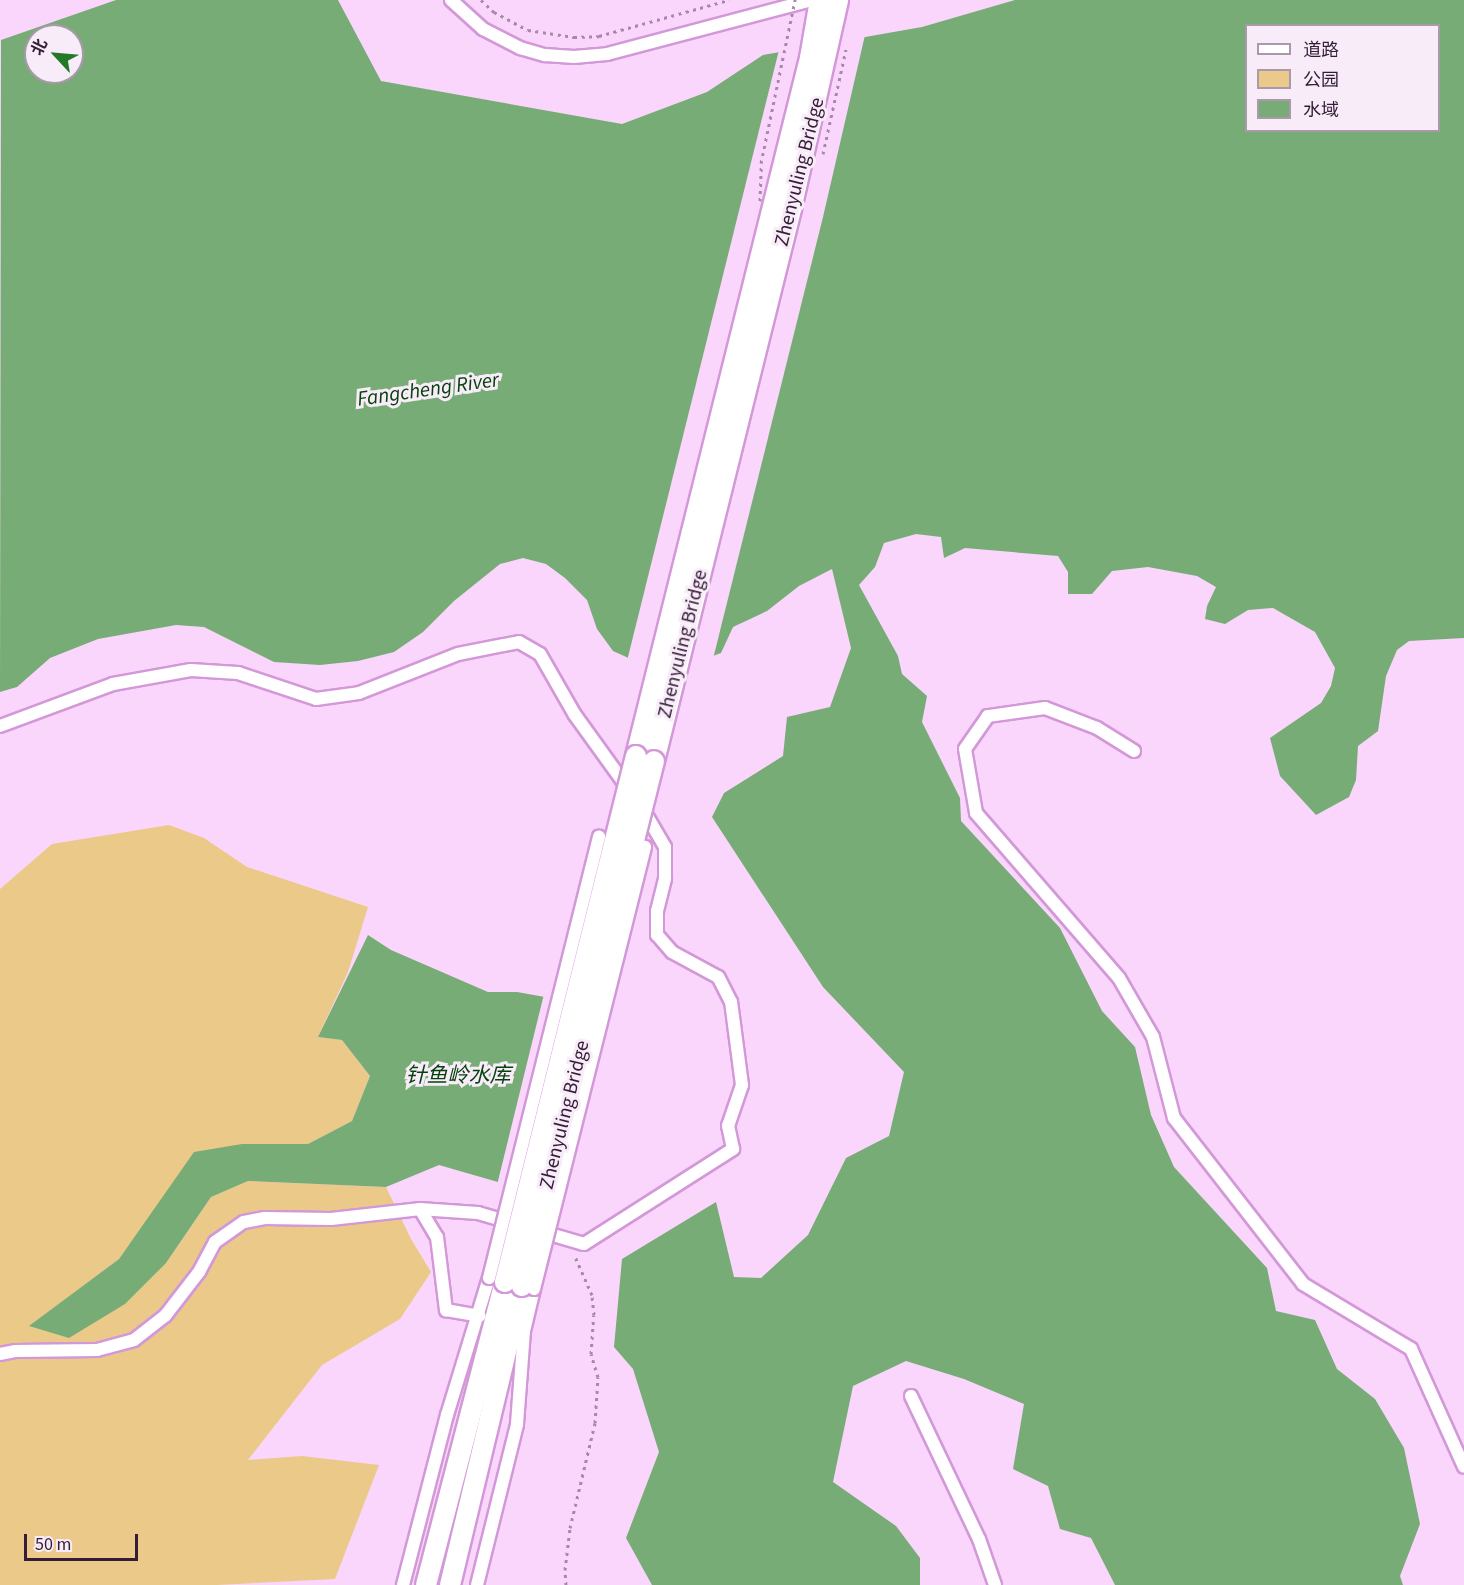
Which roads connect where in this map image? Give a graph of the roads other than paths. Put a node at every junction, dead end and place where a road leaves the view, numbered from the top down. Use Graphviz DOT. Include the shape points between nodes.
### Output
graph roads {
  1 [pos="451,0"];
  2 [pos="812,0"];
  3 [pos="820,0"];
  4 [pos="838,0"];
  5 [pos="0,726"];
  6 [pos="1134,751"];
  7 [pos="599,836"];
  8 [pos="645,847"];
  9 [pos="420,1209"];
  10 [pos="513,1284"];
  11 [pos="479,1316"];
  12 [pos="0,1354"];
  13 [pos="911,1396"];
  14 [pos="1464,1467"];
  15 [pos="403,1585"];
  16 [pos="426,1585"];
  17 [pos="450,1585"];
  18 [pos="477,1585"];
  19 [pos="995,1585"];
  1 -- 2 [label="street" via="483,29 520,48 574,57 607,54"];
  3 -- 10 [label="main road, Zhenyuling Bridge, bridge" via="810,58"];
  4 -- 10 [label="main road, Zhenyuling Bridge, bridge" via="791,209"];
  5 -- 9 [label="street" via="113,684 191,670 237,673 316,699 359,693 458,654 491,646 519,642 540,654 574,715 652,821 665,848 657,935 672,952 718,977 731,1002 742,1085 728,1126 733,1149 584,1244 478,1213"];
  6 -- 14 [label="street" via="1097,728 1045,708 988,716 965,749 976,813 1119,978 1153,1037 1174,1118 1303,1284 1411,1349"];
  7 -- 10 [label="street, bridge"];
  8 -- 10 [label="street, bridge"];
  9 -- 11 [label="street" via="437,1238 446,1310"];
  9 -- 12 [label="street" via="331,1219 266,1218 244,1222 215,1242 199,1272 165,1316 134,1340 97,1350"];
  10 -- 11 [label="street"];
  10 -- 16 [label="main road"];
  10 -- 17 [label="main road"];
  10 -- 18 [label="street" via="524,1331 517,1424"];
  11 -- 15 [label="street" via="447,1414"];
  13 -- 19 [label="street" via="979,1539"];
}
